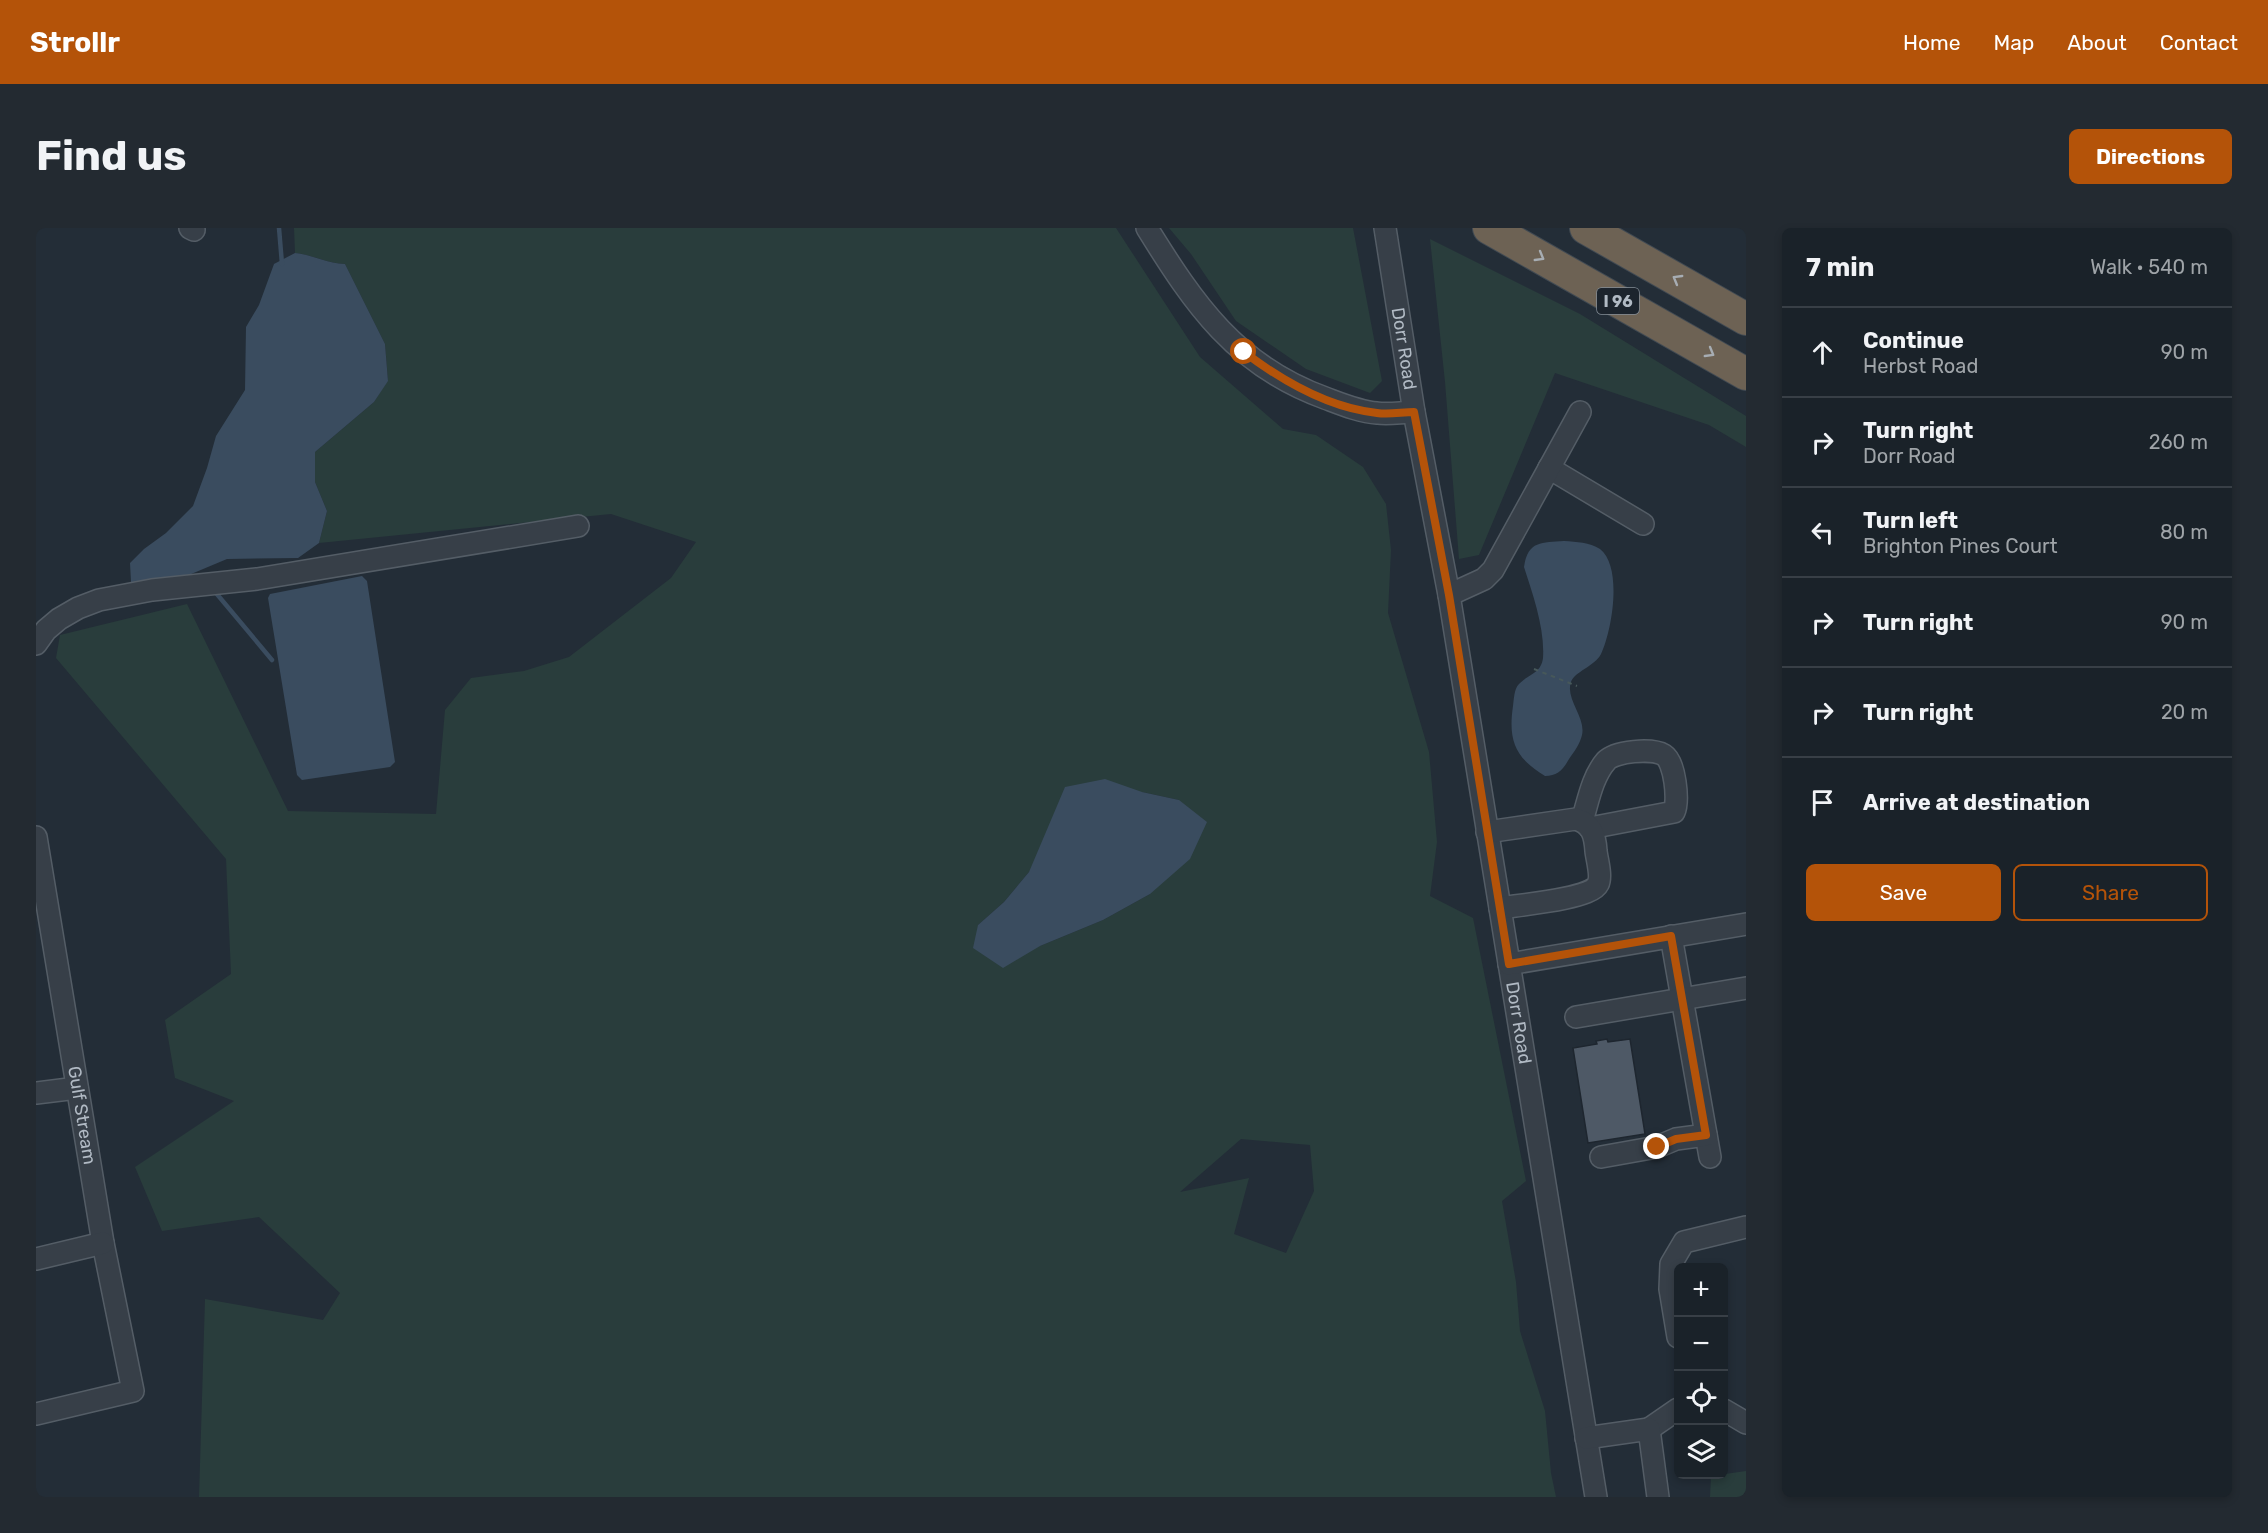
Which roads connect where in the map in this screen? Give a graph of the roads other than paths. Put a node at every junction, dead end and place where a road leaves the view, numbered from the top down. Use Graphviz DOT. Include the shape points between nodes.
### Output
graph roads {
  1 [pos="1147,228"];
  2 [pos="1385,228"];
  3 [pos="1489,228"];
  4 [pos="1586,228"];
  5 [pos="1746,319"];
  6 [pos="1746,374"];
  7 [pos="1414,412"];
  8 [pos="1580,412"];
  9 [pos="1549,468"];
  10 [pos="1643,524"];
  11 [pos="578,526"];
  12 [pos="1449,595"];
  13 [pos="36,644"];
  14 [pos="1586,824"];
  15 [pos="1487,832"];
  16 [pos="36,837"];
  17 [pos="1500,908"];
  18 [pos="1746,924"];
  19 [pos="1671,936"];
  20 [pos="44,937"];
  21 [pos="1509,964"];
  22 [pos="1746,988"];
  23 [pos="1682,999"];
  24 [pos="1576,1017"];
  25 [pos="77,1088"];
  26 [pos="36,1093"];
  27 [pos="1706,1135"];
  28 [pos="1602,1157"];
  29 [pos="1710,1157"];
  30 [pos="1746,1227"];
  31 [pos="103,1243"];
  32 [pos="36,1259"];
  33 [pos="1675,1317"];
  34 [pos="1674,1412"];
  35 [pos="1728,1412"];
  36 [pos="36,1414"];
  37 [pos="1746,1423"];
  38 [pos="1648,1429"];
  39 [pos="1586,1438"];
  40 [pos="1596,1497"];
  41 [pos="1658,1497"];
  1 -- 7 [label="street" via="1200,308 1220,331 1271,373 1344,405 1377,413"];
  2 -- 7 [label="street, Dorr Road"];
  3 -- 6 [label="highway, I 96, one-way"];
  5 -- 4 [label="highway, I 96, one-way"];
  7 -- 12 [label="street, Dorr Road"];
  8 -- 9 [label="street"];
  9 -- 10 [label="street"];
  9 -- 12 [label="street" via="1493,570 1484,579"];
  11 -- 13 [label="street" via="257,579 99,600 59,619"];
  12 -- 15 [label="street, Dorr Road"];
  14 -- 14 [label="street" via="1674,812 1677,797 1669,760 1664,755 1646,752 1611,756 1596,776"];
  14 -- 15 [label="street" via="1576,819"];
  14 -- 17 [label="street" via="1595,840 1600,880 1594,889 1580,895"];
  15 -- 17 [label="street, Dorr Road"];
  16 -- 20 [label="street, Gulf Stream"];
  17 -- 21 [label="street, Dorr Road"];
  18 -- 19 [label="street"];
  19 -- 21 [label="street"];
  19 -- 23 [label="street"];
  20 -- 25 [label="street, Gulf Stream"];
  21 -- 39 [label="street, Dorr Road"];
  22 -- 23 [label="street"];
  23 -- 24 [label="street"];
  23 -- 27 [label="street"];
  25 -- 26 [label="street"];
  25 -- 31 [label="street, Gulf Stream"];
  27 -- 28 [label="street"];
  27 -- 29 [label="street"];
  30 -- 33 [label="street" via="1684,1242 1671,1264"];
  31 -- 32 [label="street"];
  31 -- 36 [label="street, Gulf Stream" via="133,1391"];
  34 -- 38 [label="street"];
  35 -- 37 [label="street"];
  38 -- 39 [label="street"];
  38 -- 41 [label="street"];
  39 -- 40 [label="street, Dorr Road"];
}
